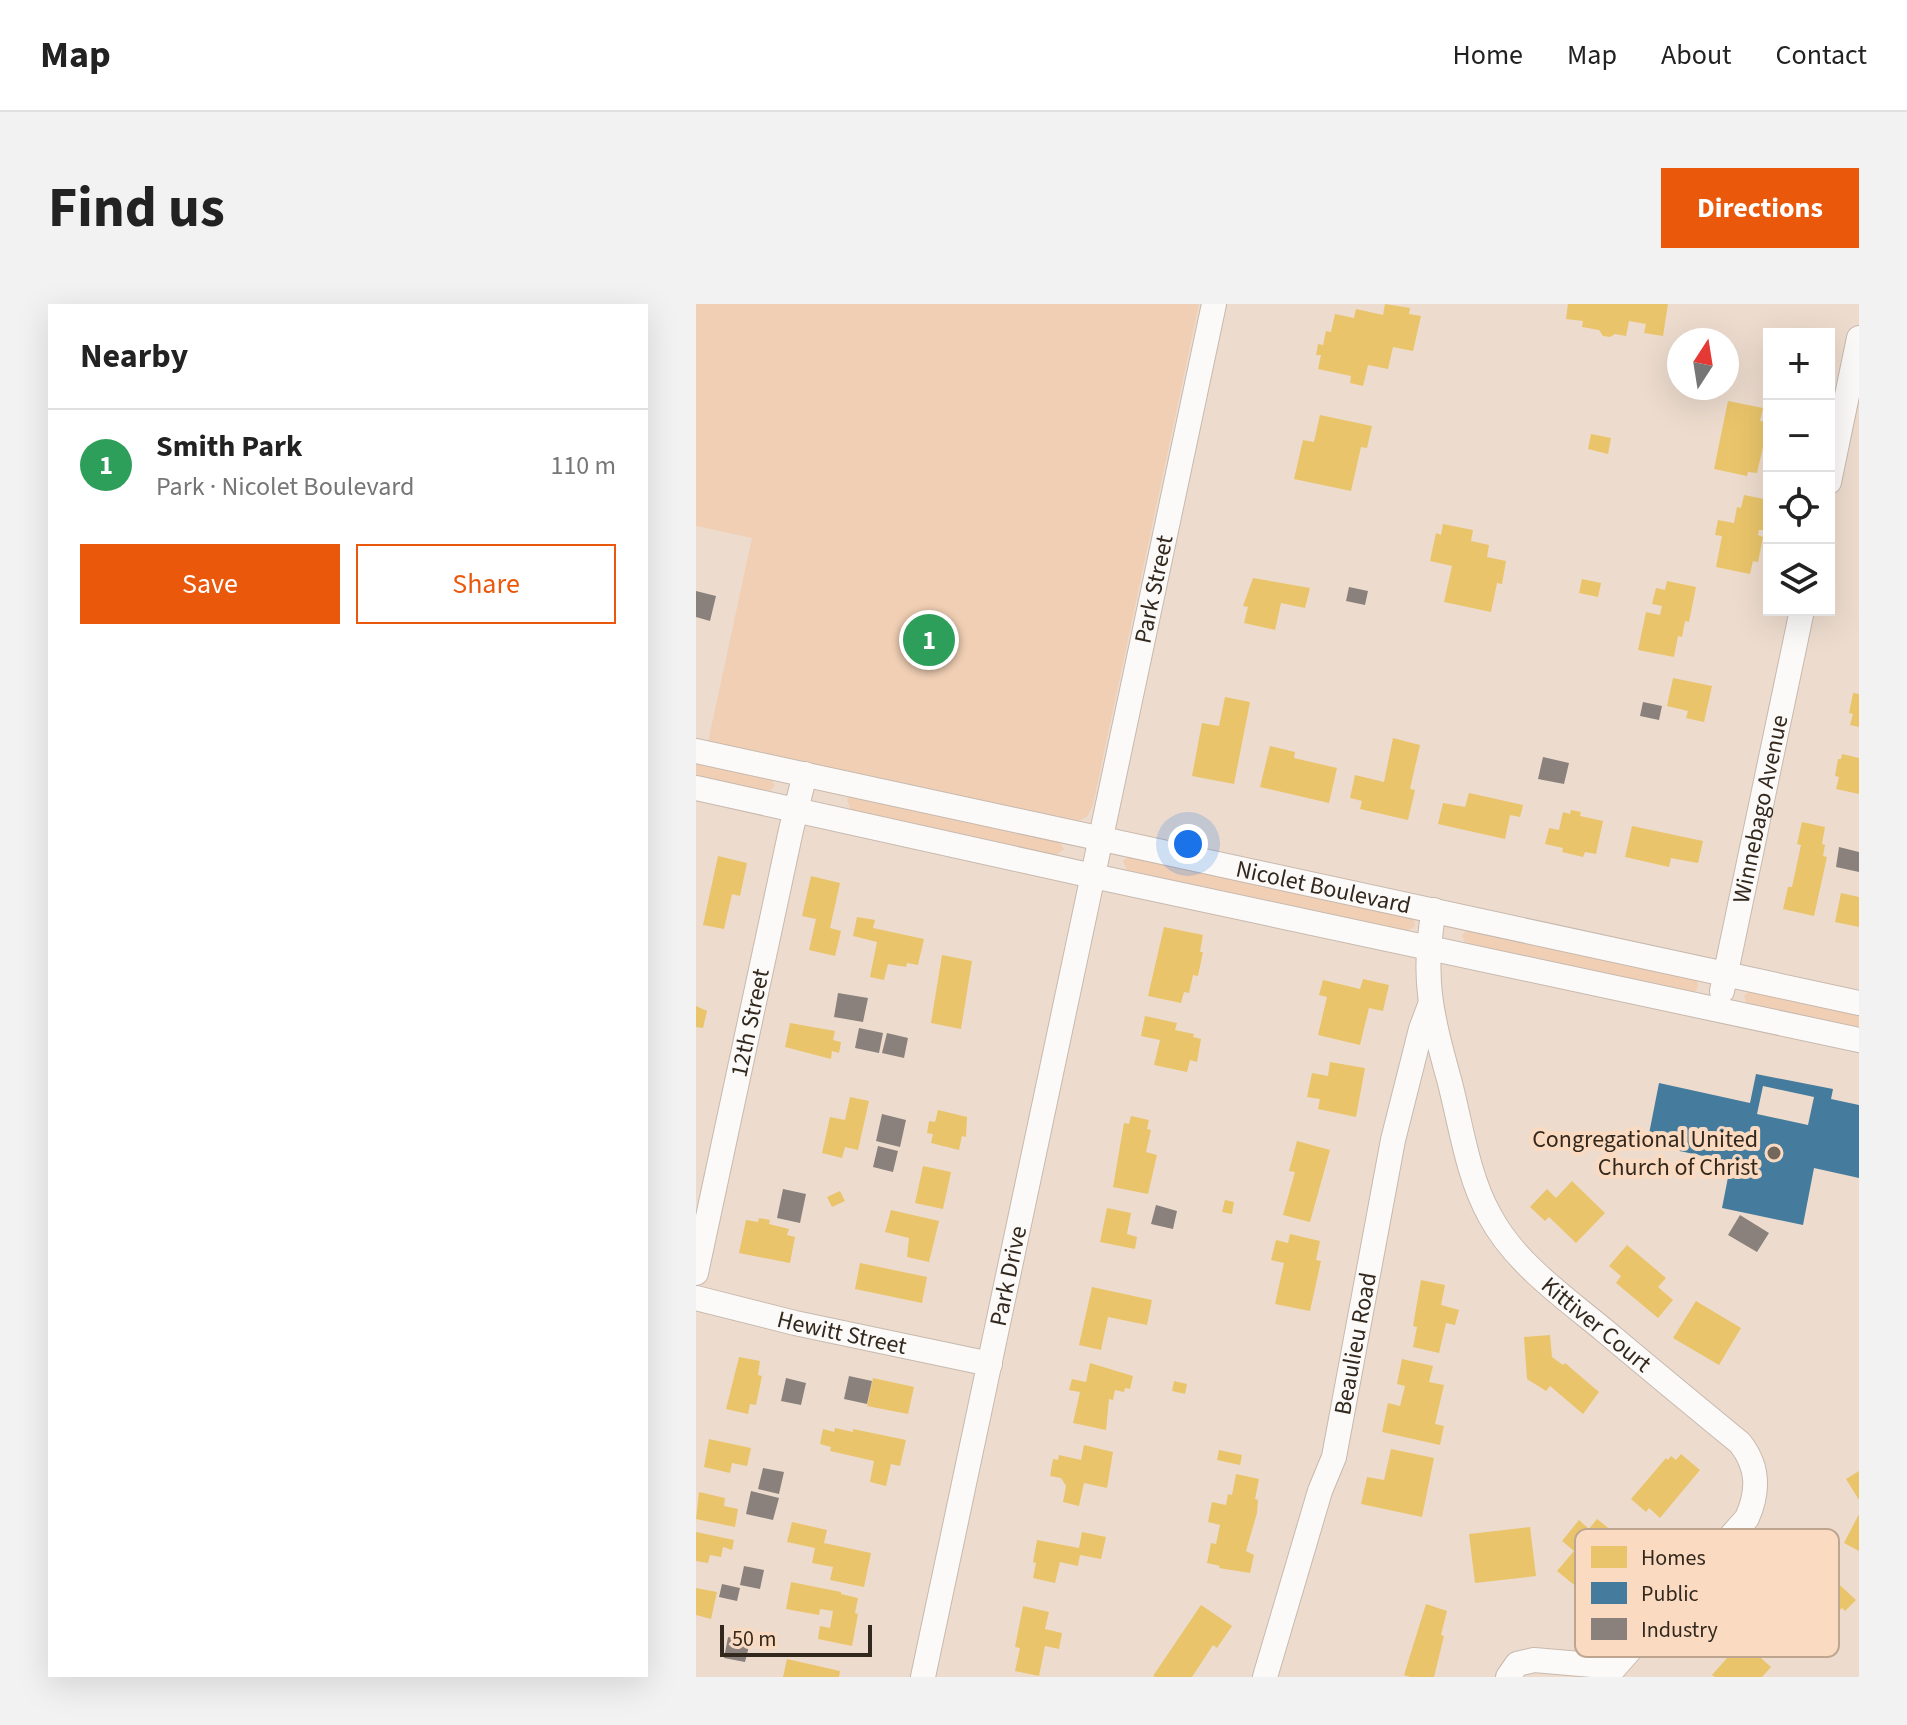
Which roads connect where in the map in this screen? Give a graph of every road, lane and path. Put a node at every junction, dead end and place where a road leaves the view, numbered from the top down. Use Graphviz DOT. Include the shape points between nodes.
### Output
graph roads {
  1 [pos="1214,304"];
  2 [pos="1859,338"];
  3 [pos="1831,472"];
  4 [pos="1801,616"];
  5 [pos="696,751"];
  6 [pos="805,774"];
  7 [pos="696,788"];
  8 [pos="796,810"];
  9 [pos="1102,840"];
  10 [pos="1093,876"];
  11 [pos="1434,910"];
  12 [pos="1427,948"];
  13 [pos="1726,975"];
  14 [pos="1859,1003"];
  15 [pos="1430,1004"];
  16 [pos="1718,1008"];
  17 [pos="1859,1040"];
  18 [pos="696,1273"];
  19 [pos="696,1298"];
  20 [pos="990,1364"];
  21 [pos="1737,1529"];
  22 [pos="1623,1657"];
  23 [pos="1610,1672"];
  24 [pos="923,1677"];
  25 [pos="1265,1677"];
  26 [pos="1508,1677"];
  1 -- 9 [label="street, Park Street"];
  2 -- 3 [label="street"];
  4 -- 13 [label="street, Winnebago Avenue"];
  5 -- 6 [label="street, Nicolet Boulevard"];
  6 -- 8 [label="street, 12th Street"];
  6 -- 9 [label="street, Nicolet Boulevard"];
  7 -- 8 [label="street, Nicolet Boulevard"];
  8 -- 10 [label="street, Nicolet Boulevard"];
  8 -- 18 [label="street, 12th Street"];
  9 -- 10 [label="street, Park Street"];
  9 -- 11 [label="street, Nicolet Boulevard"];
  10 -- 12 [label="street, Nicolet Boulevard"];
  10 -- 20 [label="street, Park Drive"];
  11 -- 12 [label="street, Kittiver Court"];
  11 -- 13 [label="street, Nicolet Boulevard"];
  12 -- 15 [label="street, Kittiver Court"];
  12 -- 16 [label="street, Nicolet Boulevard"];
  13 -- 14 [label="street, Nicolet Boulevard"];
  13 -- 16 [label="street, Winnebago Avenue"];
  15 -- 21 [label="street, Kittiver Court" via="1488,1213 1518,1255 1740,1443 1755,1470 1757,1489"];
  15 -- 25 [label="street, Beaulieu Road" via="1393,1140 1334,1457"];
  16 -- 17 [label="street, Nicolet Boulevard"];
  19 -- 20 [label="street, Hewitt Street"];
  20 -- 24 [label="street, Park Drive"];
  22 -- 23 [label="street, Kittiver Court"];
  23 -- 26 [label="street, Kittiver Court" via="1526,1660"];
}
